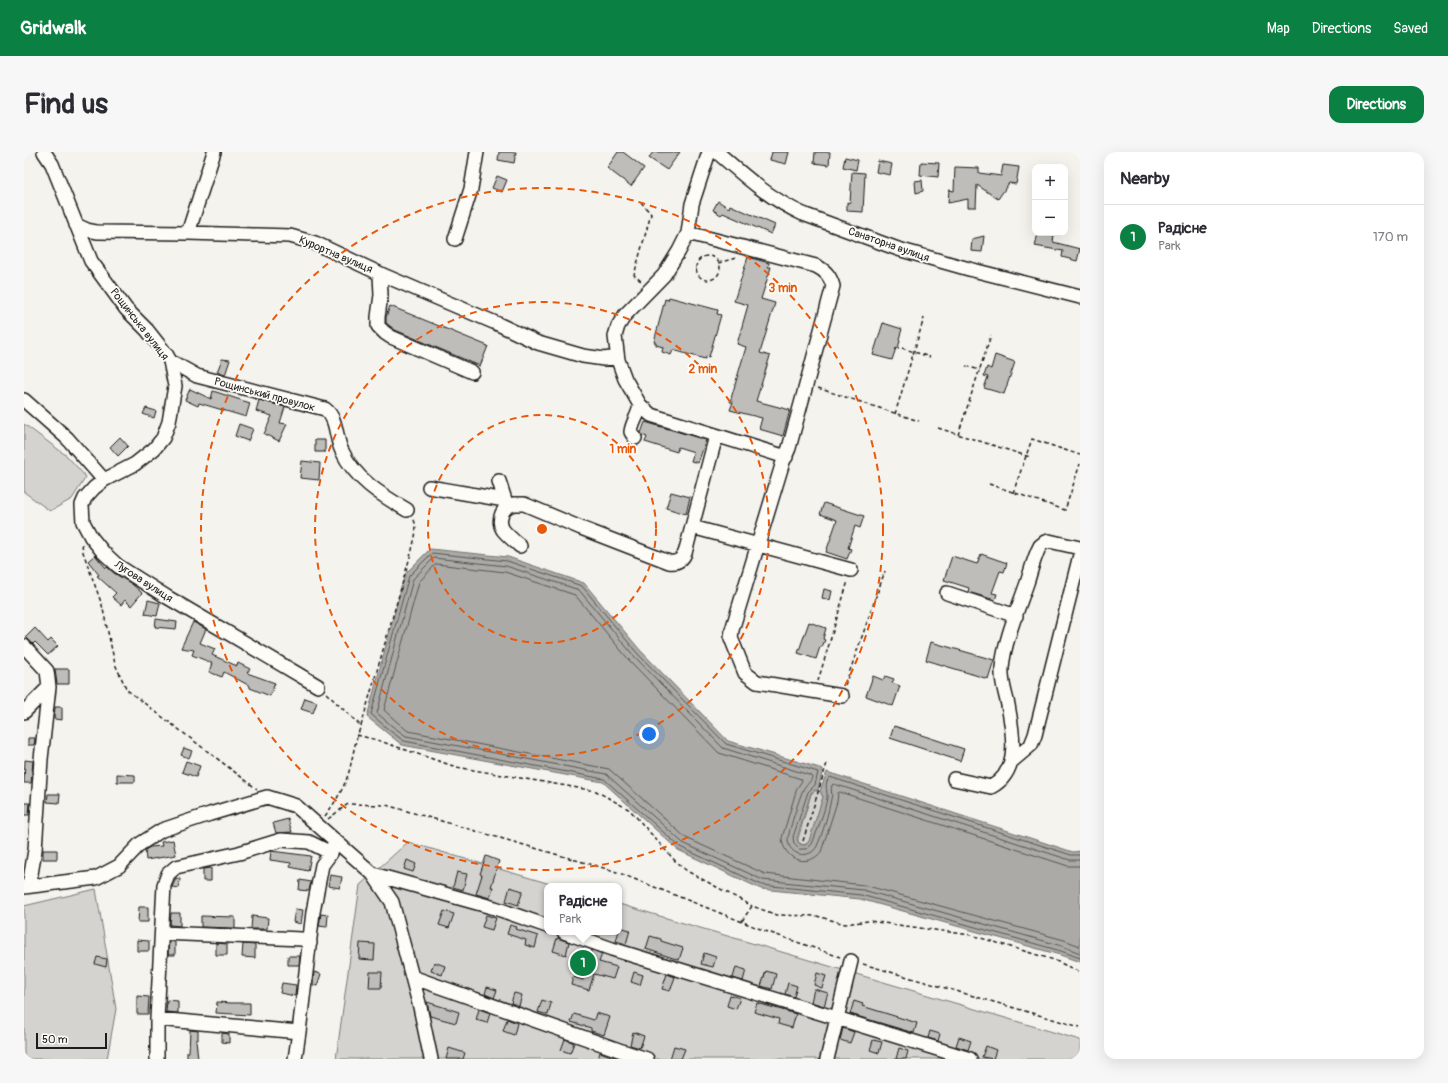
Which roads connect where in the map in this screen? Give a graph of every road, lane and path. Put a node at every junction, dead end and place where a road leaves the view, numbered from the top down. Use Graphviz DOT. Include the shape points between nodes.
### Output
graph roads {
  1 [pos="44,152"];
  2 [pos="214,152"];
  3 [pos="477,152"];
  4 [pos="709,152"];
  5 [pos="717,152"];
  6 [pos="641,202"];
  7 [pos="76,225"];
  8 [pos="688,232"];
  9 [pos="188,233"];
  10 [pos="455,239"];
  11 [pos="380,274"];
  12 [pos="701,278"];
  13 [pos="650,288"];
  14 [pos="1080,297"];
  15 [pos="924,318"];
  16 [pos="992,335"];
  17 [pos="902,348"];
  18 [pos="914,351"];
  19 [pos="930,356"];
  20 [pos="617,357"];
  21 [pos="170,361"];
  22 [pos="966,366"];
  23 [pos="980,370"];
  24 [pos="472,372"];
  25 [pos="807,385"];
  26 [pos="24,400"];
  27 [pos="640,405"];
  28 [pos="895,414"];
  29 [pos="919,421"];
  30 [pos="938,428"];
  31 [pos="958,435"];
  32 [pos="716,436"];
  33 [pos="635,438"];
  34 [pos="1080,455"];
  35 [pos="1026,456"];
  36 [pos="786,457"];
  37 [pos="1030,457"];
  38 [pos="1080,464"];
  39 [pos="104,480"];
  40 [pos="499,481"];
  41 [pos="989,484"];
  42 [pos="429,487"];
  43 [pos="1013,493"];
  44 [pos="507,503"];
  45 [pos="407,510"];
  46 [pos="692,527"];
  47 [pos="87,530"];
  48 [pos="520,546"];
  49 [pos="758,546"];
  50 [pos="1080,548"];
  51 [pos="1080,555"];
  52 [pos="851,570"];
  53 [pos="885,571"];
  54 [pos="947,593"];
  55 [pos="1016,616"];
  56 [pos="24,646"];
  57 [pos="318,686"];
  58 [pos="49,687"];
  59 [pos="815,692"];
  60 [pos="842,696"];
  61 [pos="24,712"];
  62 [pos="361,726"];
  63 [pos="357,736"];
  64 [pos="1012,761"];
  65 [pos="826,763"];
  66 [pos="954,779"];
  67 [pos="267,797"];
  68 [pos="318,826"];
  69 [pos="335,840"];
  70 [pos="803,841"];
  71 [pos="331,853"];
  72 [pos="373,874"];
  73 [pos="26,886"];
  74 [pos="752,906"];
  75 [pos="742,922"];
  76 [pos="544,925"];
  77 [pos="162,933"];
  78 [pos="572,935"];
  79 [pos="310,943"];
  80 [pos="852,960"];
  81 [pos="1080,972"];
  82 [pos="412,977"];
  83 [pos="837,1018"];
  84 [pos="157,1019"];
  85 [pos="1080,1027"];
  86 [pos="299,1032"];
  87 [pos="157,1059"];
  88 [pos="295,1059"];
  89 [pos="431,1059"];
  90 [pos="647,1059"];
  91 [pos="827,1059"];
  92 [pos="970,1059"];
  1 -- 7 [label="street, Рощинська вулиця" via="52,164"];
  2 -- 9 [label="street"];
  3 -- 10 [label="street" via="471,189"];
  4 -- 8 [label="street" via="692,204"];
  5 -- 14 [label="street, Санаторна вулиця" via="775,199 803,214 898,249"];
  6 -- 13 [label="path" via="651,214 634,275"];
  7 -- 9 [label="street, Курортна вулиця" via="97,232"];
  7 -- 21 [label="street, Рощинська вулиця" via="91,261"];
  8 -- 13 [label="street" via="673,261"];
  8 -- 25 [label="street" via="816,266 831,278 833,286"];
  9 -- 11 [label="street, Курортна вулиця" via="290,236 315,243"];
  11 -- 20 [label="street, Курортна вулиця" via="538,343 583,356 604,359"];
  11 -- 24 [label="street" via="378,326 381,330 391,337"];
  12 -- 12 [label="path" via="696,272 697,263 703,257 715,258 720,269 716,277 709,280"];
  13 -- 20 [label="street" via="618,326 615,336"];
  15 -- 18 [label="path"];
  16 -- 23 [label="path"];
  17 -- 18 [label="path"];
  18 -- 19 [label="path"];
  18 -- 28 [label="path"];
  20 -- 27 [label="street" via="625,379"];
  21 -- 39 [label="street, Рощинська вулиця" via="175,386 169,422 162,438 154,449 135,464"];
  21 -- 45 [label="street, Рощинський провулок" via="197,376 326,410 333,419 338,443 353,470 389,500"];
  22 -- 23 [label="path"];
  23 -- 31 [label="path"];
  25 -- 28 [label="path"];
  25 -- 36 [label="street"];
  26 -- 39 [label="street" via="67,438"];
  27 -- 32 [label="street" via="651,415"];
  27 -- 33 [label="street" via="640,412 632,424 631,432"];
  28 -- 29 [label="path"];
  30 -- 31 [label="path"];
  31 -- 35 [label="path"];
  32 -- 36 [label="street"];
  32 -- 46 [label="street"];
  34 -- 35 [label="path" via="1032,439"];
  35 -- 37 [label="path"];
  35 -- 43 [label="path"];
  36 -- 49 [label="street"];
  38 -- 43 [label="path" via="1064,510"];
  39 -- 47 [label="street, Лугова вулиця" via="82,505 83,522"];
  40 -- 44 [label="street"];
  41 -- 43 [label="path"];
  42 -- 44 [label="street"];
  44 -- 46 [label="street" via="524,504 671,562 677,562 684,556"];
  44 -- 48 [label="street" via="501,516 501,525"];
  45 -- 62 [label="path" via="416,523 416,531"];
  46 -- 49 [label="street"];
  47 -- 57 [label="street, Лугова вулиця" via="103,552 118,566"];
  47 -- 67 [label="path" via="82,539 83,552 102,605 115,664 127,690"];
  49 -- 52 [label="street"];
  49 -- 59 [label="street" via="732,630 731,638 736,652 745,673 757,682"];
  50 -- 55 [label="street" via="1049,541 1040,546"];
  51 -- 64 [label="street" via="1035,735 1031,745"];
  52 -- 59 [label="path"];
  53 -- 60 [label="path"];
  54 -- 55 [label="street"];
  55 -- 64 [label="street" via="1002,668 1002,684 1012,732"];
  56 -- 58 [label="street" via="47,671"];
  57 -- 62 [label="path"];
  58 -- 61 [label="street"];
  58 -- 73 [label="street" via="35,850"];
  59 -- 60 [label="street"];
  62 -- 63 [label="path"];
  63 -- 68 [label="path" via="347,776 336,802"];
  63 -- 74 [label="path" via="377,740 456,767 596,792 630,810 687,871"];
  64 -- 66 [label="street" via="1006,776 991,787"];
  65 -- 70 [label="path"];
  67 -- 68 [label="street" via="296,806"];
  67 -- 73 [label="street" via="162,830 140,844 119,866 96,878"];
  68 -- 69 [label="street"];
  68 -- 75 [label="path" via="348,804 386,805 614,871"];
  69 -- 71 [label="street"];
  69 -- 72 [label="street"];
  71 -- 77 [label="street" via="309,842 281,840 239,853 176,867 168,874 164,885"];
  71 -- 79 [label="street" via="322,865"];
  72 -- 76 [label="street" via="495,908"];
  72 -- 82 [label="street" via="392,902"];
  74 -- 75 [label="path"];
  74 -- 81 [label="path" via="777,915 817,916 845,924 869,921 971,935 1054,960"];
  75 -- 80 [label="path"];
  77 -- 79 [label="street" via="302,939"];
  77 -- 84 [label="street"];
  78 -- 83 [label="street"];
  79 -- 86 [label="street"];
  80 -- 83 [label="street"];
  80 -- 85 [label="path"];
  82 -- 89 [label="street"];
  82 -- 90 [label="street"];
  83 -- 91 [label="street"];
  83 -- 92 [label="street"];
  84 -- 86 [label="street"];
  84 -- 87 [label="street"];
  86 -- 88 [label="street"];
}
